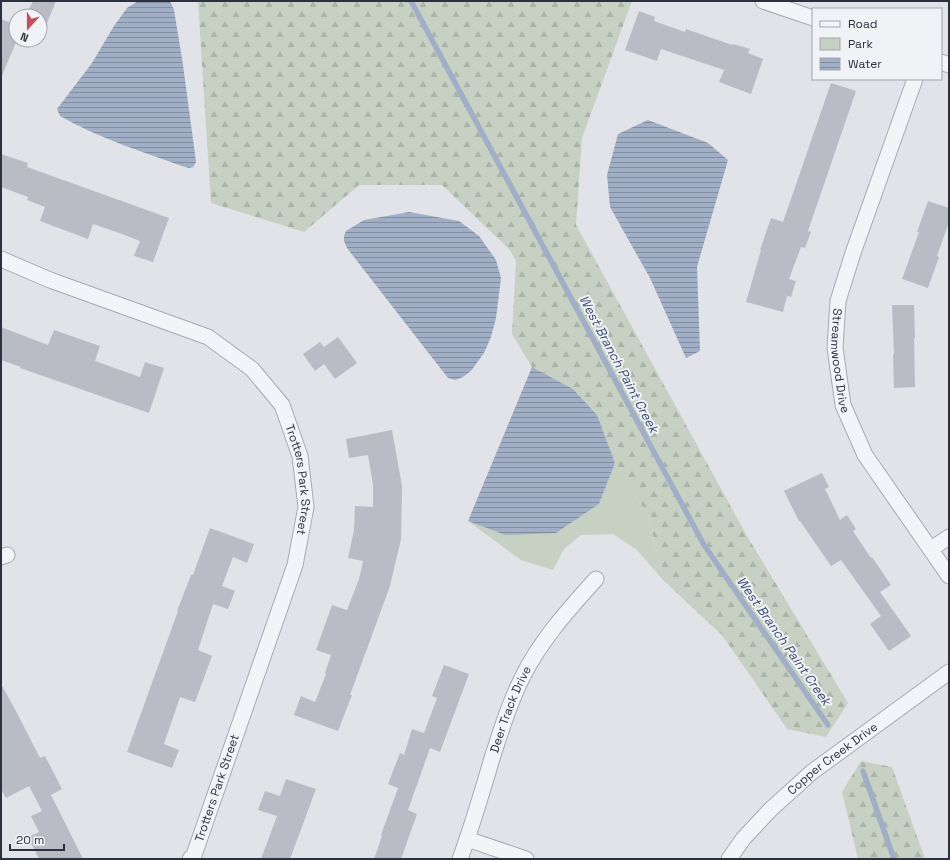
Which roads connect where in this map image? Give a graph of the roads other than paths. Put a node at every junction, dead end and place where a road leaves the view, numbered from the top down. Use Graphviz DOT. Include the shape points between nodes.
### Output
graph roads {
  1 [pos="763,1"];
  2 [pos="812,18"];
  3 [pos="915,80"];
  4 [pos="1,259"];
  5 [pos="949,537"];
  6 [pos="931,549"];
  7 [pos="949,576"];
  8 [pos="596,579"];
  9 [pos="949,672"];
  10 [pos="468,839"];
  11 [pos="190,859"];
  12 [pos="460,859"];
  13 [pos="526,859"];
  14 [pos="729,859"];
  1 -- 2 [label="street"];
  3 -- 6 [label="street, Streamwood Drive" via="838,301 835,348 843,405 865,455"];
  4 -- 11 [label="street, Trotters Park Street" via="50,280 208,336 252,369 282,405 300,456 306,507 295,565 194,855"];
  5 -- 6 [label="street"];
  6 -- 7 [label="street, Streamwood Drive"];
  8 -- 10 [label="street, Deer Track Drive" via="554,627 522,678 504,720"];
  9 -- 14 [label="street, Copper Creek Drive" via="812,772 770,810 743,839"];
  10 -- 12 [label="street, Deer Track Drive"];
  10 -- 13 [label="street"];
}
